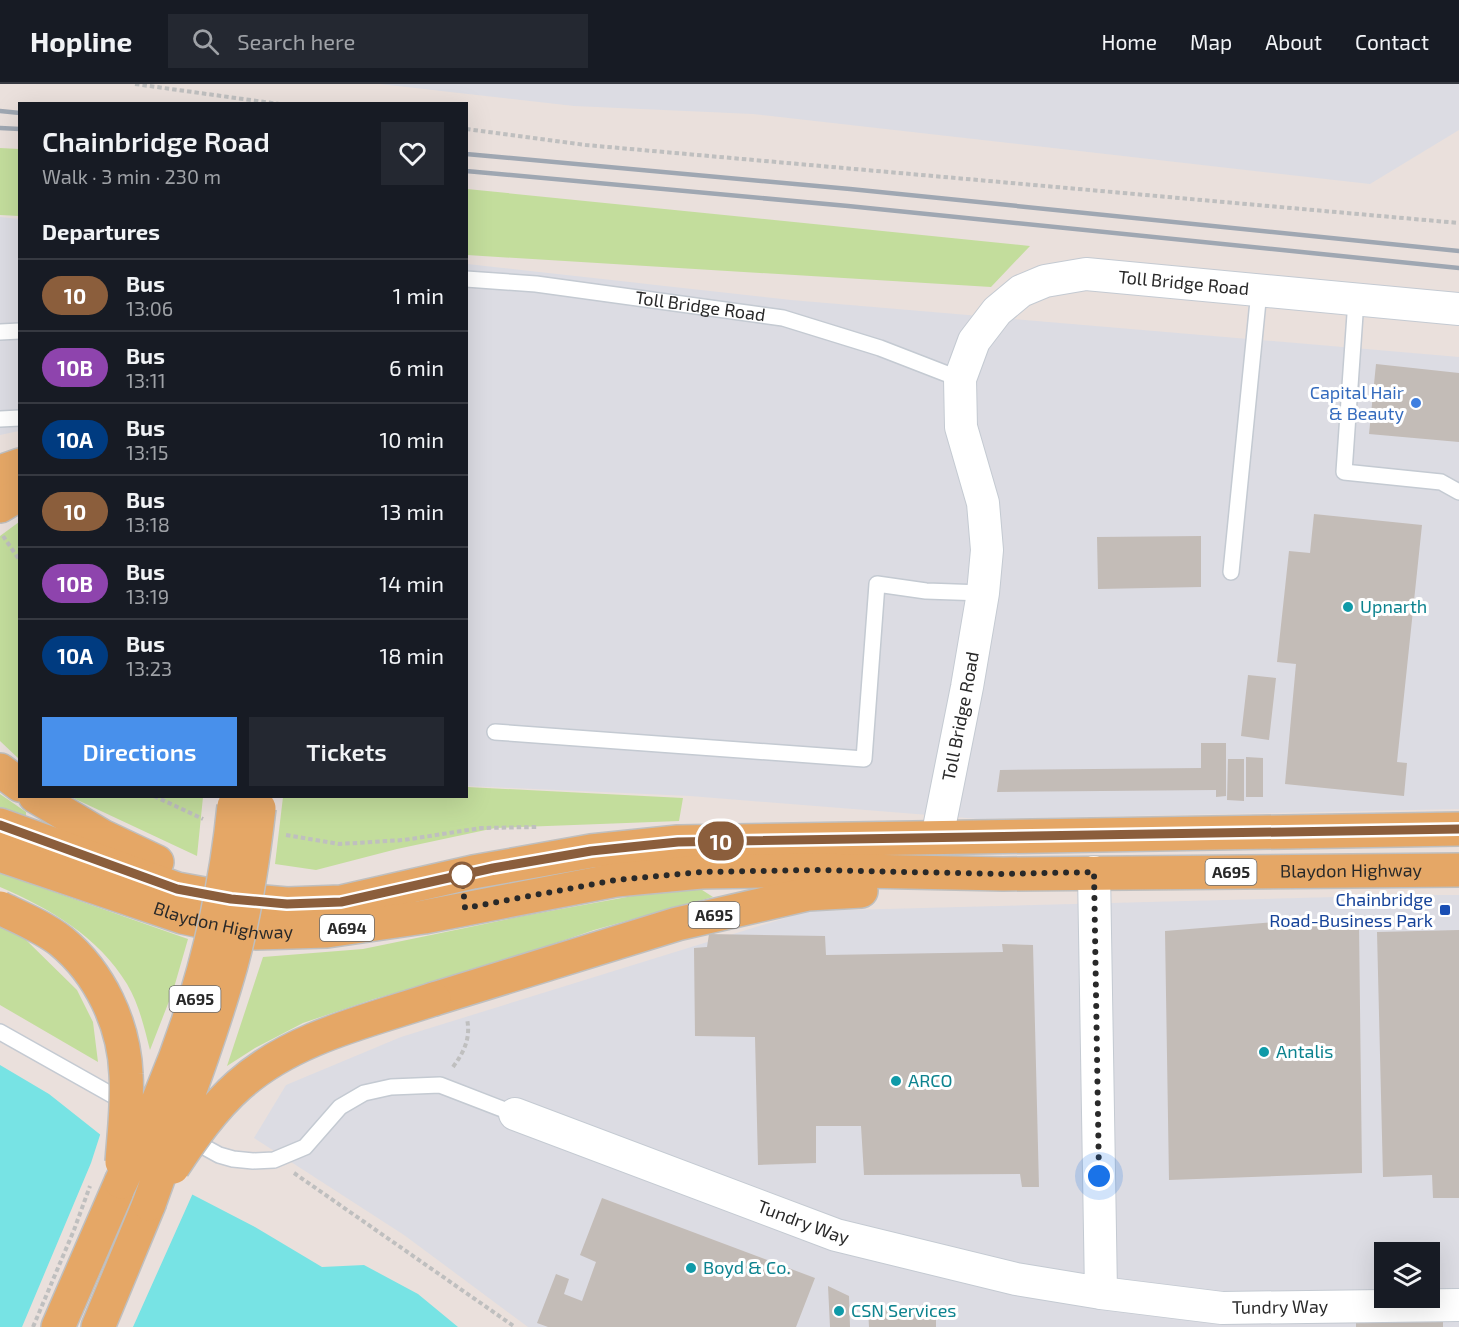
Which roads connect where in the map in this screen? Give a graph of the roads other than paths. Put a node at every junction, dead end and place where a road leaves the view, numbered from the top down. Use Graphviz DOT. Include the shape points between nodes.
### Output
graph roads {
  1 [pos="468,279"];
  2 [pos="1258,291"];
  3 [pos="1356,300"];
  4 [pos="1459,309"];
  5 [pos="18,331"];
  6 [pos="0,332"];
  7 [pos="960,380"];
  8 [pos="18,418"];
  9 [pos="0,419"];
  10 [pos="18,466"];
  11 [pos="0,472"];
  12 [pos="1459,492"];
  13 [pos="18,497"];
  14 [pos="1,520"];
  15 [pos="1231,572"];
  16 [pos="983,593"];
  17 [pos="495,732"];
  18 [pos="0,770"];
  19 [pos="18,784"];
  20 [pos="38,798"];
  21 [pos="247,802"];
  22 [pos="0,825"];
  23 [pos="1459,829"];
  24 [pos="937,838"];
  25 [pos="0,855"];
  26 [pos="1459,870"];
  27 [pos="1094,872"];
  28 [pos="1003,874"];
  29 [pos="287,904"];
  30 [pos="0,908"];
  31 [pos="0,1032"];
  32 [pos="515,1114"];
  33 [pos="107,1181"];
  34 [pos="149,1204"];
  35 [pos="1101,1293"];
  36 [pos="1459,1305"];
  37 [pos="58,1327"];
  38 [pos="98,1327"];
  1 -- 7 [label="lane, Toll Bridge Road" via="536,284 783,318 880,348"];
  2 -- 3 [label="street, Toll Bridge Road"];
  2 -- 7 [label="street, Toll Bridge Road" via="1086,274 1045,281 1021,291 997,311 974,341"];
  2 -- 15 [label="lane"];
  3 -- 4 [label="street, Toll Bridge Road"];
  3 -- 12 [label="lane" via="1344,472 1441,482"];
  5 -- 6 [label="lane"];
  7 -- 16 [label="street, Toll Bridge Road" via="961,427 983,503 987,550"];
  8 -- 9 [label="lane"];
  10 -- 11 [label="main road"];
  13 -- 14 [label="main road"];
  16 -- 17 [label="lane" via="877,584 864,759"];
  16 -- 24 [label="street, Toll Bridge Road"];
  18 -- 19 [label="main road"];
  20 -- 29 [label="main road, A695" via="102,836 177,871 231,891"];
  21 -- 33 [label="main road, A695, bridge" via="207,961 165,1086"];
  21 -- 34 [label="main road, bridge" via="244,914 205,1048"];
  22 -- 29 [label="main road, A695" via="177,889"];
  23 -- 24 [label="main road, A695"];
  24 -- 29 [label="main road, A695" via="678,842 591,851 473,872 341,902"];
  25 -- 28 [label="main road, Blaydon Highway / A694" via="182,917 256,933 327,931 663,875 814,870"];
  26 -- 27 [label="main road, Blaydon Highway / A695"];
  27 -- 28 [label="main road, Blaydon Highway / A695"];
  27 -- 35 [label="street"];
  28 -- 34 [label="main road, A695, bridge" via="915,887 808,894 678,924 330,1034 294,1048 239,1084 185,1149"];
  30 -- 33 [label="main road, bridge" via="60,941 96,980 111,1009 124,1052 126,1076"];
  31 -- 32 [label="lane" via="232,1160 274,1160 304,1147 340,1107 364,1093 390,1087 440,1085"];
  32 -- 35 [label="street, Tundry Way" via="836,1235 1016,1279"];
  33 -- 37 [label="main road, A695"];
  34 -- 38 [label="main road, A695"];
  35 -- 36 [label="street, Tundry Way" via="1222,1308 1308,1312"];
}
